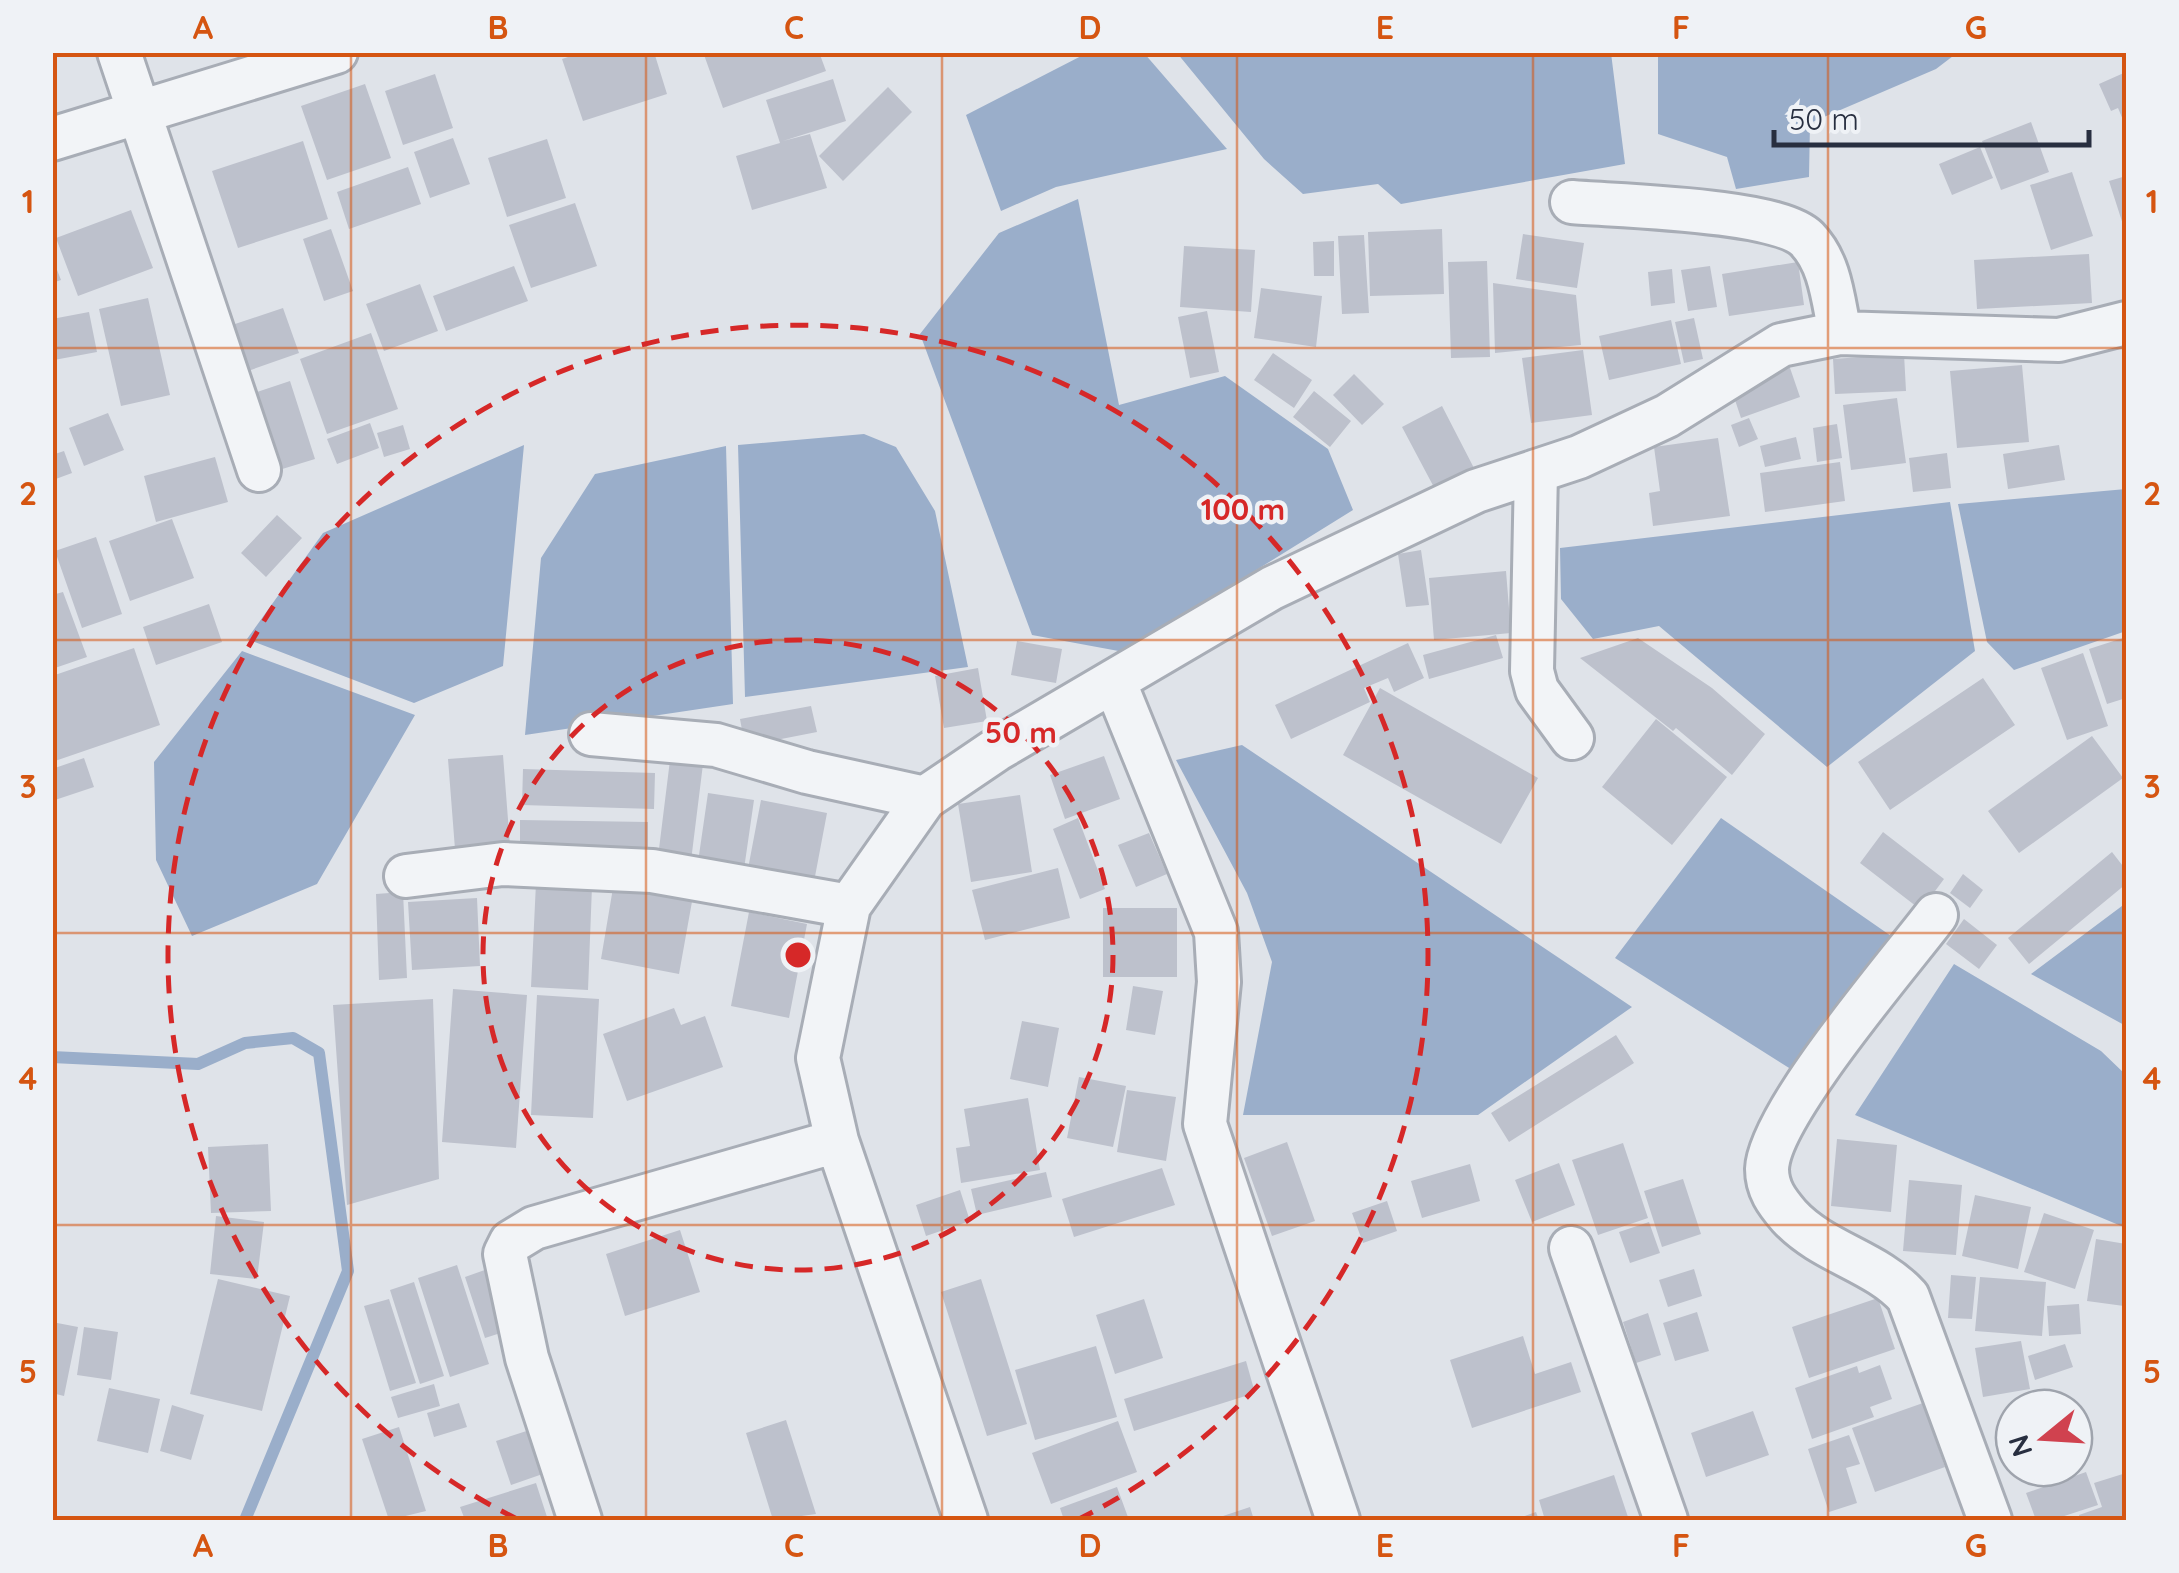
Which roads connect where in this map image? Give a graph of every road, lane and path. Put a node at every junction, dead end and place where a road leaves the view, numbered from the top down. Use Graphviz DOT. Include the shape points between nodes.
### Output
graph roads {
  1 [pos="120,52"];
  2 [pos="336,52"];
  3 [pos="140,114"];
  4 [pos="52,139"];
  5 [pos="1572,202"];
  6 [pos="2126,323"];
  7 [pos="1840,333"];
  8 [pos="259,470"];
  9 [pos="1536,471"];
  10 [pos="1116,683"];
  11 [pos="590,734"];
  12 [pos="1572,738"];
  13 [pos="925,798"];
  14 [pos="406,876"];
  15 [pos="848,906"];
  16 [pos="1936,915"];
  17 [pos="837,1141"];
  18 [pos="1571,1248"];
  19 [pos="580,1520"];
  20 [pos="966,1520"];
  21 [pos="1338,1520"];
  22 [pos="1666,1520"];
  23 [pos="1990,1520"];
  1 -- 3 [label="street"];
  2 -- 3 [label="street"];
  3 -- 4 [label="street"];
  3 -- 8 [label="street"];
  5 -- 7 [label="street" via="1752,217 1804,236 1824,264"];
  6 -- 7 [label="street" via="2059,340"];
  7 -- 9 [label="street" via="1781,345 1667,416"];
  9 -- 10 [label="street" via="1476,491 1272,588"];
  9 -- 12 [label="street" via="1532,671 1537,690"];
  10 -- 13 [label="street"];
  10 -- 21 [label="street" via="1216,932 1219,982 1204,1124"];
  11 -- 13 [label="street" via="716,744"];
  13 -- 15 [label="street"];
  14 -- 15 [label="street" via="503,864 652,871"];
  15 -- 17 [label="street" via="818,1058"];
  16 -- 23 [label="street" via="1790,1106 1767,1167 1772,1194 1793,1220 1847,1258 1889,1276 1908,1298"];
  17 -- 19 [label="street" via="534,1228 510,1242 505,1254 527,1358"];
  17 -- 20 [label="street"];
  18 -- 22 [label="street"];
}
